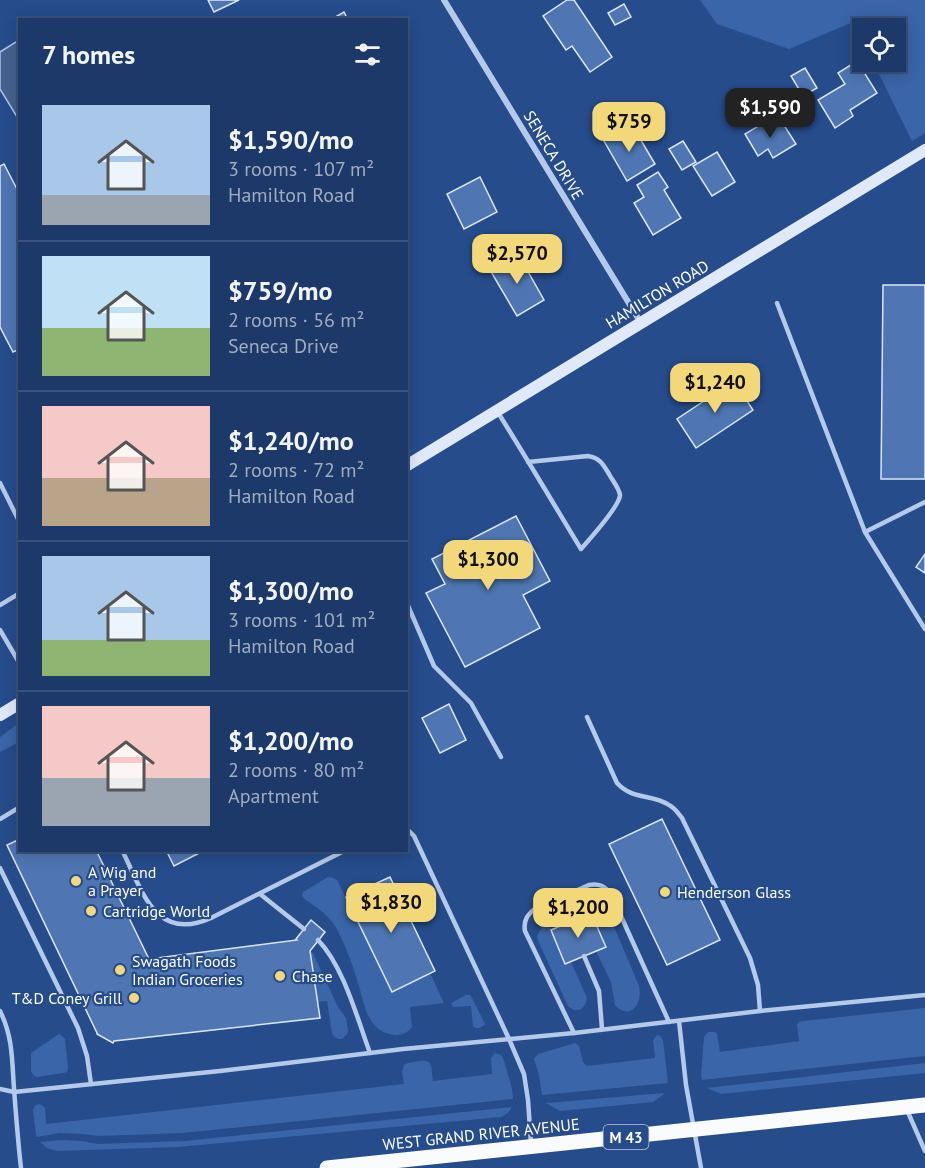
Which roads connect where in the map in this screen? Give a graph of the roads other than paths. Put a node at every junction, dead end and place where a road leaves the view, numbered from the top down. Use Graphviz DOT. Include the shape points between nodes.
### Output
graph roads {
  1 [pos="444,0"];
  2 [pos="925,150"];
  3 [pos="777,303"];
  4 [pos="640,323"];
  5 [pos="497,411"];
  6 [pos="528,462"];
  7 [pos="408,465"];
  8 [pos="0,483"];
  9 [pos="925,502"];
  10 [pos="18,520"];
  11 [pos="865,532"];
  12 [pos="18,594"];
  13 [pos="0,605"];
  14 [pos="408,606"];
  15 [pos="925,629"];
  16 [pos="0,630"];
  17 [pos="18,661"];
  18 [pos="18,704"];
  19 [pos="0,715"];
  20 [pos="586,717"];
  21 [pos="501,757"];
  22 [pos="18,808"];
  23 [pos="0,819"];
  24 [pos="408,830"];
  25 [pos="123,852"];
  26 [pos="342,852"];
  27 [pos="0,868"];
  28 [pos="260,894"];
  29 [pos="558,899"];
  30 [pos="569,922"];
  31 [pos="304,929"];
  32 [pos="318,940"];
  33 [pos="584,956"];
  34 [pos="925,995"];
  35 [pos="0,1011"];
  36 [pos="760,1011"];
  37 [pos="680,1021"];
  38 [pos="669,1022"];
  39 [pos="602,1029"];
  40 [pos="574,1033"];
  41 [pos="509,1040"];
  42 [pos="370,1053"];
  43 [pos="91,1083"];
  44 [pos="0,1089"];
  45 [pos="14,1092"];
  46 [pos="925,1105"];
  47 [pos="906,1107"];
  48 [pos="694,1130"];
  49 [pos="532,1147"];
  50 [pos="925,1151"];
  51 [pos="350,1167"];
  52 [pos="21,1168"];
  53 [pos="327,1168"];
  54 [pos="700,1168"];
  1 -- 4 [label="street, SENECA DRIVE"];
  2 -- 4 [label="street, HAMILTON ROAD"];
  3 -- 11 [label="lane"];
  4 -- 5 [label="street, HAMILTON ROAD"];
  5 -- 6 [label="lane"];
  5 -- 7 [label="street, HAMILTON ROAD"];
  6 -- 6 [label="lane" via="540,481 581,549 620,496 601,462 588,456"];
  8 -- 10 [label="lane"];
  9 -- 11 [label="lane"];
  11 -- 15 [label="lane"];
  12 -- 13 [label="lane"];
  14 -- 21 [label="lane" via="434,666 471,703"];
  16 -- 17 [label="lane"];
  18 -- 19 [label="street"];
  20 -- 36 [label="lane" via="617,783 637,796 669,805 682,818 750,958"];
  22 -- 23 [label="lane"];
  24 -- 41 [label="lane"];
  25 -- 28 [label="lane" via="150,907 167,921 200,923"];
  26 -- 28 [label="lane"];
  27 -- 43 [label="lane" via="83,1042"];
  28 -- 31 [label="lane"];
  29 -- 30 [label="lane"];
  29 -- 38 [label="lane" via="589,885 606,888"];
  29 -- 40 [label="lane" via="529,913 524,925"];
  32 -- 42 [label="lane" via="339,971"];
  33 -- 39 [label="lane" via="598,991"];
  34 -- 36 [label="lane"];
  35 -- 45 [label="lane" via="11,1043"];
  36 -- 37 [label="lane"];
  37 -- 38 [label="lane"];
  37 -- 48 [label="lane"];
  38 -- 39 [label="lane"];
  39 -- 40 [label="lane"];
  40 -- 41 [label="lane"];
  41 -- 42 [label="lane"];
  41 -- 49 [label="lane" via="524,1074"];
  42 -- 43 [label="lane"];
  43 -- 45 [label="lane"];
  44 -- 45 [label="lane"];
  45 -- 52 [label="lane"];
  46 -- 47 [label="main road, WEST GRAND RIVER AVENUE / M 43"];
  47 -- 48 [label="main road, WEST GRAND RIVER AVENUE / M 43"];
  47 -- 50 [label="lane"];
  48 -- 49 [label="main road, WEST GRAND RIVER AVENUE / M 43"];
  48 -- 54 [label="lane"];
  49 -- 51 [label="main road, WEST GRAND RIVER AVENUE / M 43"];
  51 -- 53 [label="main road, WEST GRAND RIVER AVENUE / M 43"];
}
